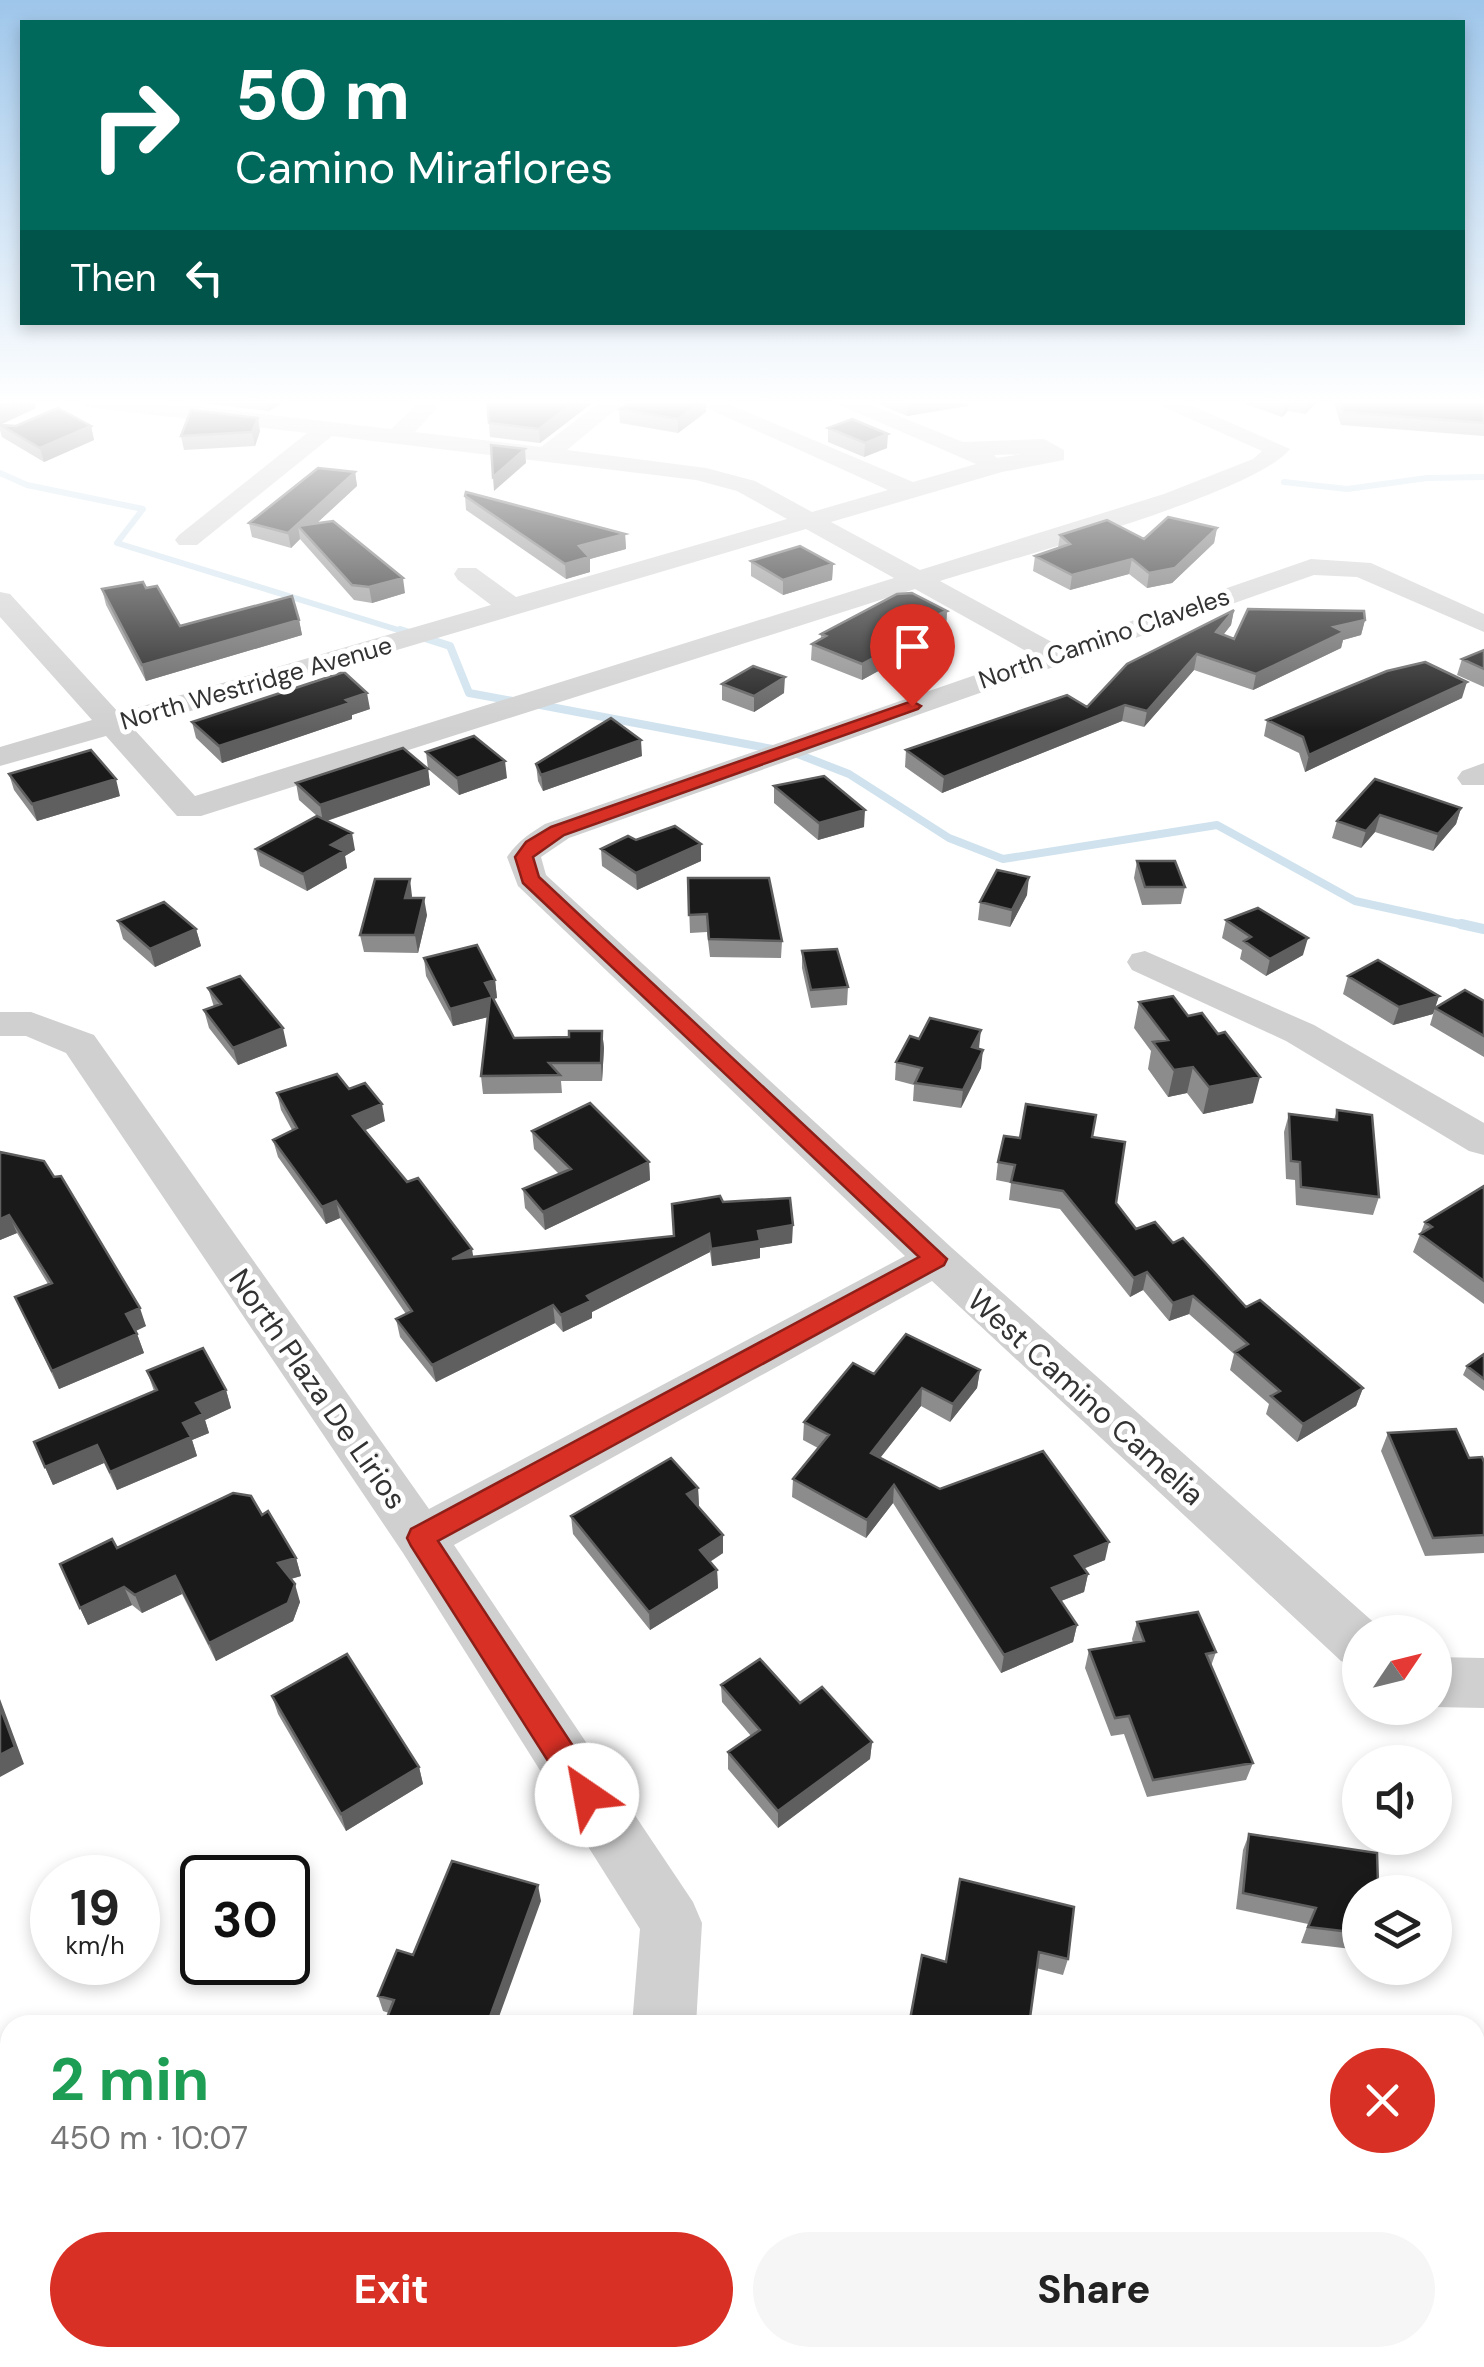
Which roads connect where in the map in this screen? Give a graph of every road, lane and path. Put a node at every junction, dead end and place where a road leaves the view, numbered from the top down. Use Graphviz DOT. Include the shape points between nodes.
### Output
graph roads {
  1 [pos="225,510"];
  2 [pos="790,510"];
  3 [pos="850,510"];
  4 [pos="1136,510"];
  5 [pos="811,522"];
  6 [pos="188,540"];
  7 [pos="467,574"];
  8 [pos="916,580"];
  9 [pos="0,600"];
  10 [pos="513,608"];
  11 [pos="1484,624"];
  12 [pos="1054,655"];
  13 [pos="113,724"];
  14 [pos="0,757"];
  15 [pos="515,855"];
  16 [pos="1146,962"];
  17 [pos="0,1024"];
  18 [pos="1484,1141"];
  19 [pos="936,1259"];
  20 [pos="420,1538"];
  21 [pos="1342,1628"];
  22 [pos="665,2015"];
  1 -- 6 [label="street"];
  2 -- 5 [label="street"];
  3 -- 5 [label="street, North Westridge Avenue"];
  4 -- 8 [label="street"];
  5 -- 8 [label="street"];
  5 -- 10 [label="street, North Westridge Avenue"];
  7 -- 10 [label="street"];
  8 -- 12 [label="street"];
  8 -- 13 [label="street" via="189,809"];
  9 -- 13 [label="street"];
  10 -- 13 [label="street, North Westridge Avenue"];
  11 -- 12 [label="street, North Camino Claveles" via="1348,564 1302,569"];
  12 -- 15 [label="street, North Camino Claveles" via="558,831"];
  13 -- 14 [label="street, North Westridge Avenue"];
  15 -- 19 [label="street, West Camino Camelia" via="530,879"];
  16 -- 18 [label="street" via="1300,1033"];
  17 -- 20 [label="street, North Plaza De Lirios" via="31,1024 80,1044"];
  19 -- 20 [label="street"];
  19 -- 21 [label="street, West Camino Camelia"];
  20 -- 22 [label="street, North Plaza De Lirios" via="670,1924"];
}
